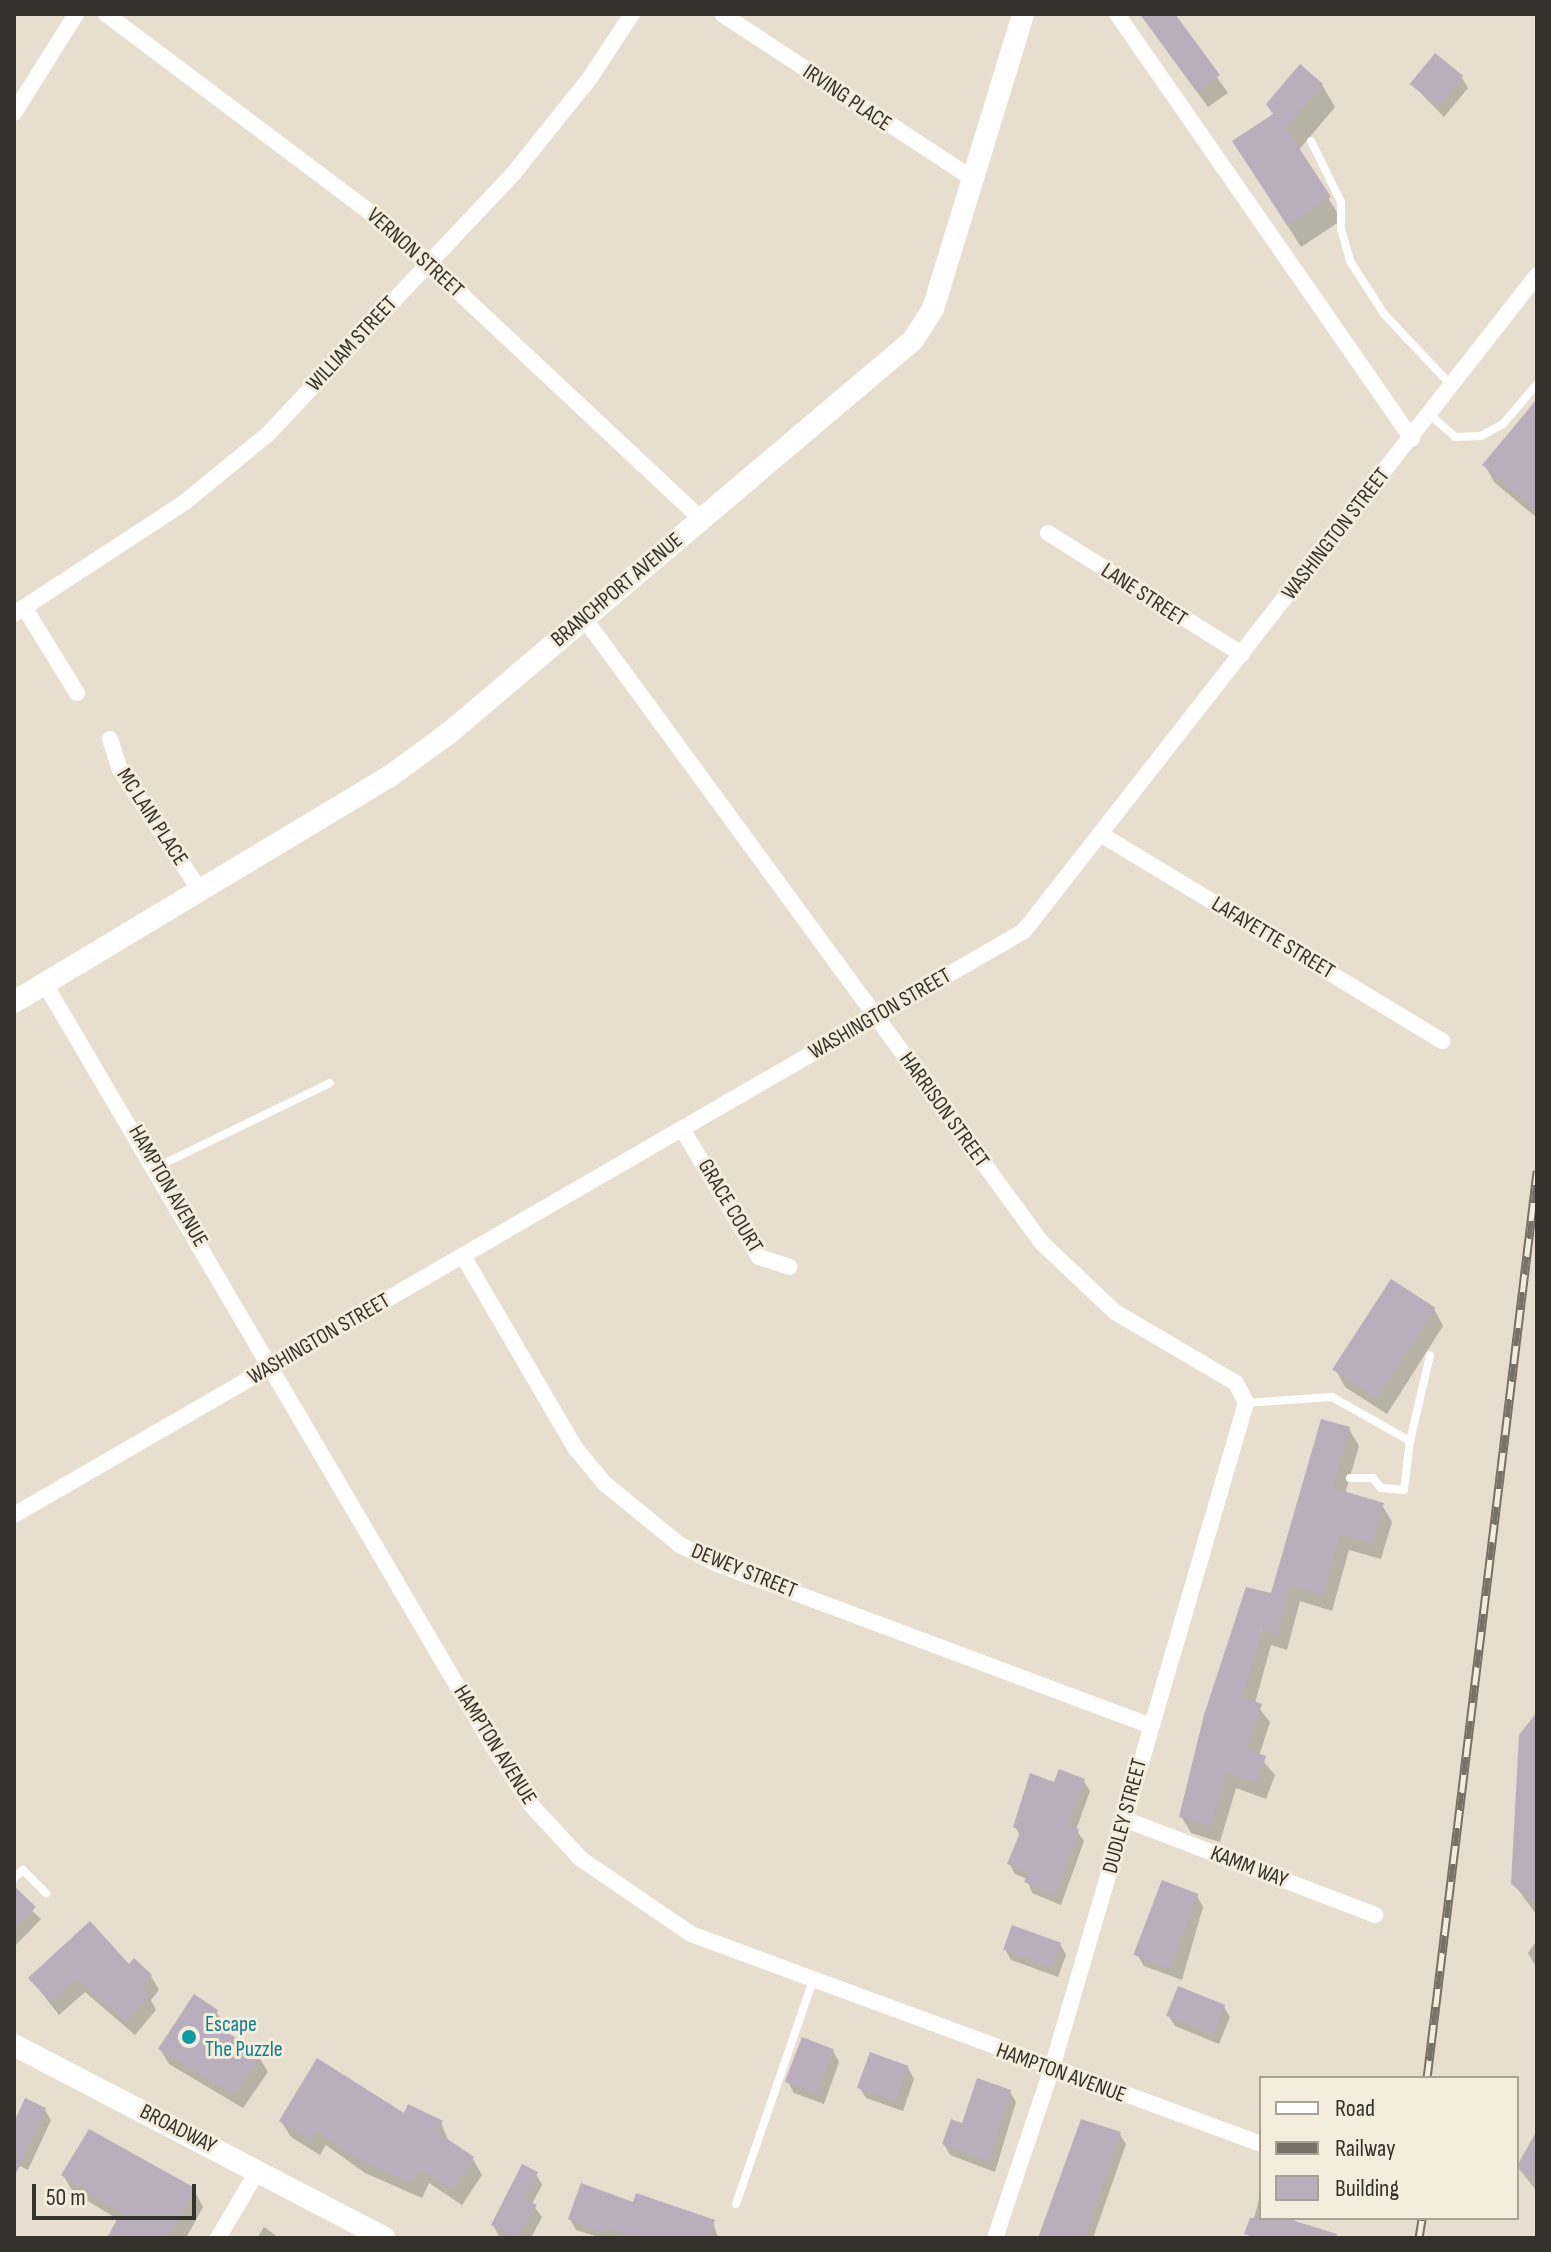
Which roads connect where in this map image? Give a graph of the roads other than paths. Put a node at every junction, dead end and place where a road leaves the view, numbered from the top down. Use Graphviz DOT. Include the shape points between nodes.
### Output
graph roads {
  1 [pos="76,14"];
  2 [pos="106,14"];
  3 [pos="632,14"];
  4 [pos="722,14"];
  5 [pos="1023,14"];
  6 [pos="1117,14"];
  7 [pos="14,113"];
  8 [pos="1311,141"];
  9 [pos="973,179"];
  10 [pos="427,263"];
  11 [pos="1537,275"];
  12 [pos="1537,384"];
  13 [pos="1451,385"];
  14 [pos="1429,414"];
  15 [pos="1412,439"];
  16 [pos="701,519"];
  17 [pos="1048,533"];
  18 [pos="19,610"];
  19 [pos="584,618"];
  20 [pos="1242,654"];
  21 [pos="77,693"];
  22 [pos="110,739"];
  23 [pos="1102,835"];
  24 [pos="201,892"];
  25 [pos="45,984"];
  26 [pos="14,1002"];
  27 [pos="877,1016"];
  28 [pos="1442,1041"];
  29 [pos="330,1083"];
  30 [pos="682,1129"];
  31 [pos="157,1167"];
  32 [pos="463,1256"];
  33 [pos="789,1267"];
  34 [pos="1430,1355"];
  35 [pos="273,1366"];
  36 [pos="1244,1398"];
  37 [pos="1410,1441"];
  38 [pos="1350,1478"];
  39 [pos="14,1515"];
  40 [pos="1151,1726"];
  41 [pos="1124,1819"];
  42 [pos="14,1878"];
  43 [pos="46,1893"];
  44 [pos="1375,1915"];
  45 [pos="813,1981"];
  46 [pos="14,2045"];
  47 [pos="1051,2071"];
  48 [pos="1259,2143"];
  49 [pos="258,2170"];
  50 [pos="736,2204"];
  51 [pos="218,2238"];
  52 [pos="384,2238"];
  53 [pos="995,2238"];
  1 -- 7 [label="street"];
  2 -- 10 [label="street, VERNON STREET" via="341,188"];
  3 -- 10 [label="street, WILLIAM STREET" via="590,78 513,174"];
  4 -- 9 [label="street, IRVING PLACE"];
  5 -- 9 [label="street, BRANCHPORT AVENUE"];
  6 -- 15 [label="street"];
  8 -- 13 [label="lane" via="1341,202 1341,229 1350,261 1384,314"];
  9 -- 16 [label="street, BRANCHPORT AVENUE" via="933,309 913,340"];
  10 -- 16 [label="street, VERNON STREET"];
  10 -- 18 [label="street, WILLIAM STREET" via="268,434 216,480"];
  11 -- 13 [label="street, WASHINGTON STREET"];
  12 -- 14 [label="lane" via="1503,424 1481,436 1455,437"];
  13 -- 14 [label="street, WASHINGTON STREET"];
  14 -- 15 [label="street, WASHINGTON STREET"];
  15 -- 20 [label="street, WASHINGTON STREET"];
  16 -- 19 [label="street, BRANCHPORT AVENUE"];
  17 -- 20 [label="street, LANE STREET"];
  18 -- 21 [label="street"];
  19 -- 24 [label="street, BRANCHPORT AVENUE" via="389,777"];
  19 -- 27 [label="street, HARRISON STREET"];
  20 -- 23 [label="street, WASHINGTON STREET"];
  22 -- 24 [label="street, MC LAIN PLACE" via="120,770"];
  23 -- 27 [label="street, WASHINGTON STREET" via="1024,931"];
  23 -- 28 [label="street, LAFAYETTE STREET"];
  24 -- 25 [label="street, BRANCHPORT AVENUE"];
  25 -- 26 [label="street, BRANCHPORT AVENUE"];
  25 -- 31 [label="street, HAMPTON AVENUE"];
  27 -- 30 [label="street, WASHINGTON STREET"];
  27 -- 36 [label="street, HARRISON STREET" via="1065,1269 1115,1312"];
  29 -- 31 [label="lane"];
  30 -- 32 [label="street, WASHINGTON STREET"];
  30 -- 33 [label="street, GRACE COURT" via="759,1257"];
  31 -- 35 [label="street, HAMPTON AVENUE"];
  32 -- 35 [label="street, WASHINGTON STREET"];
  32 -- 40 [label="street, DEWEY STREET" via="576,1449 604,1483 680,1545 715,1563"];
  34 -- 37 [label="lane"];
  35 -- 39 [label="street, WASHINGTON STREET"];
  35 -- 45 [label="street, HAMPTON AVENUE" via="489,1740 554,1832 612,1884 660,1917"];
  36 -- 37 [label="lane" via="1332,1397"];
  36 -- 40 [label="street, DUDLEY STREET"];
  37 -- 38 [label="lane" via="1404,1490 1381,1488 1373,1478"];
  40 -- 41 [label="street, DUDLEY STREET"];
  41 -- 44 [label="street, KAMM WAY"];
  41 -- 47 [label="street, DUDLEY STREET"];
  42 -- 43 [label="lane" via="23,1870"];
  45 -- 47 [label="street, HAMPTON AVENUE"];
  45 -- 50 [label="lane"];
  46 -- 49 [label="street, BROADWAY"];
  47 -- 48 [label="street, HAMPTON AVENUE"];
  47 -- 53 [label="street, DUDLEY STREET"];
  49 -- 51 [label="street"];
  49 -- 52 [label="street, BROADWAY"];
}
